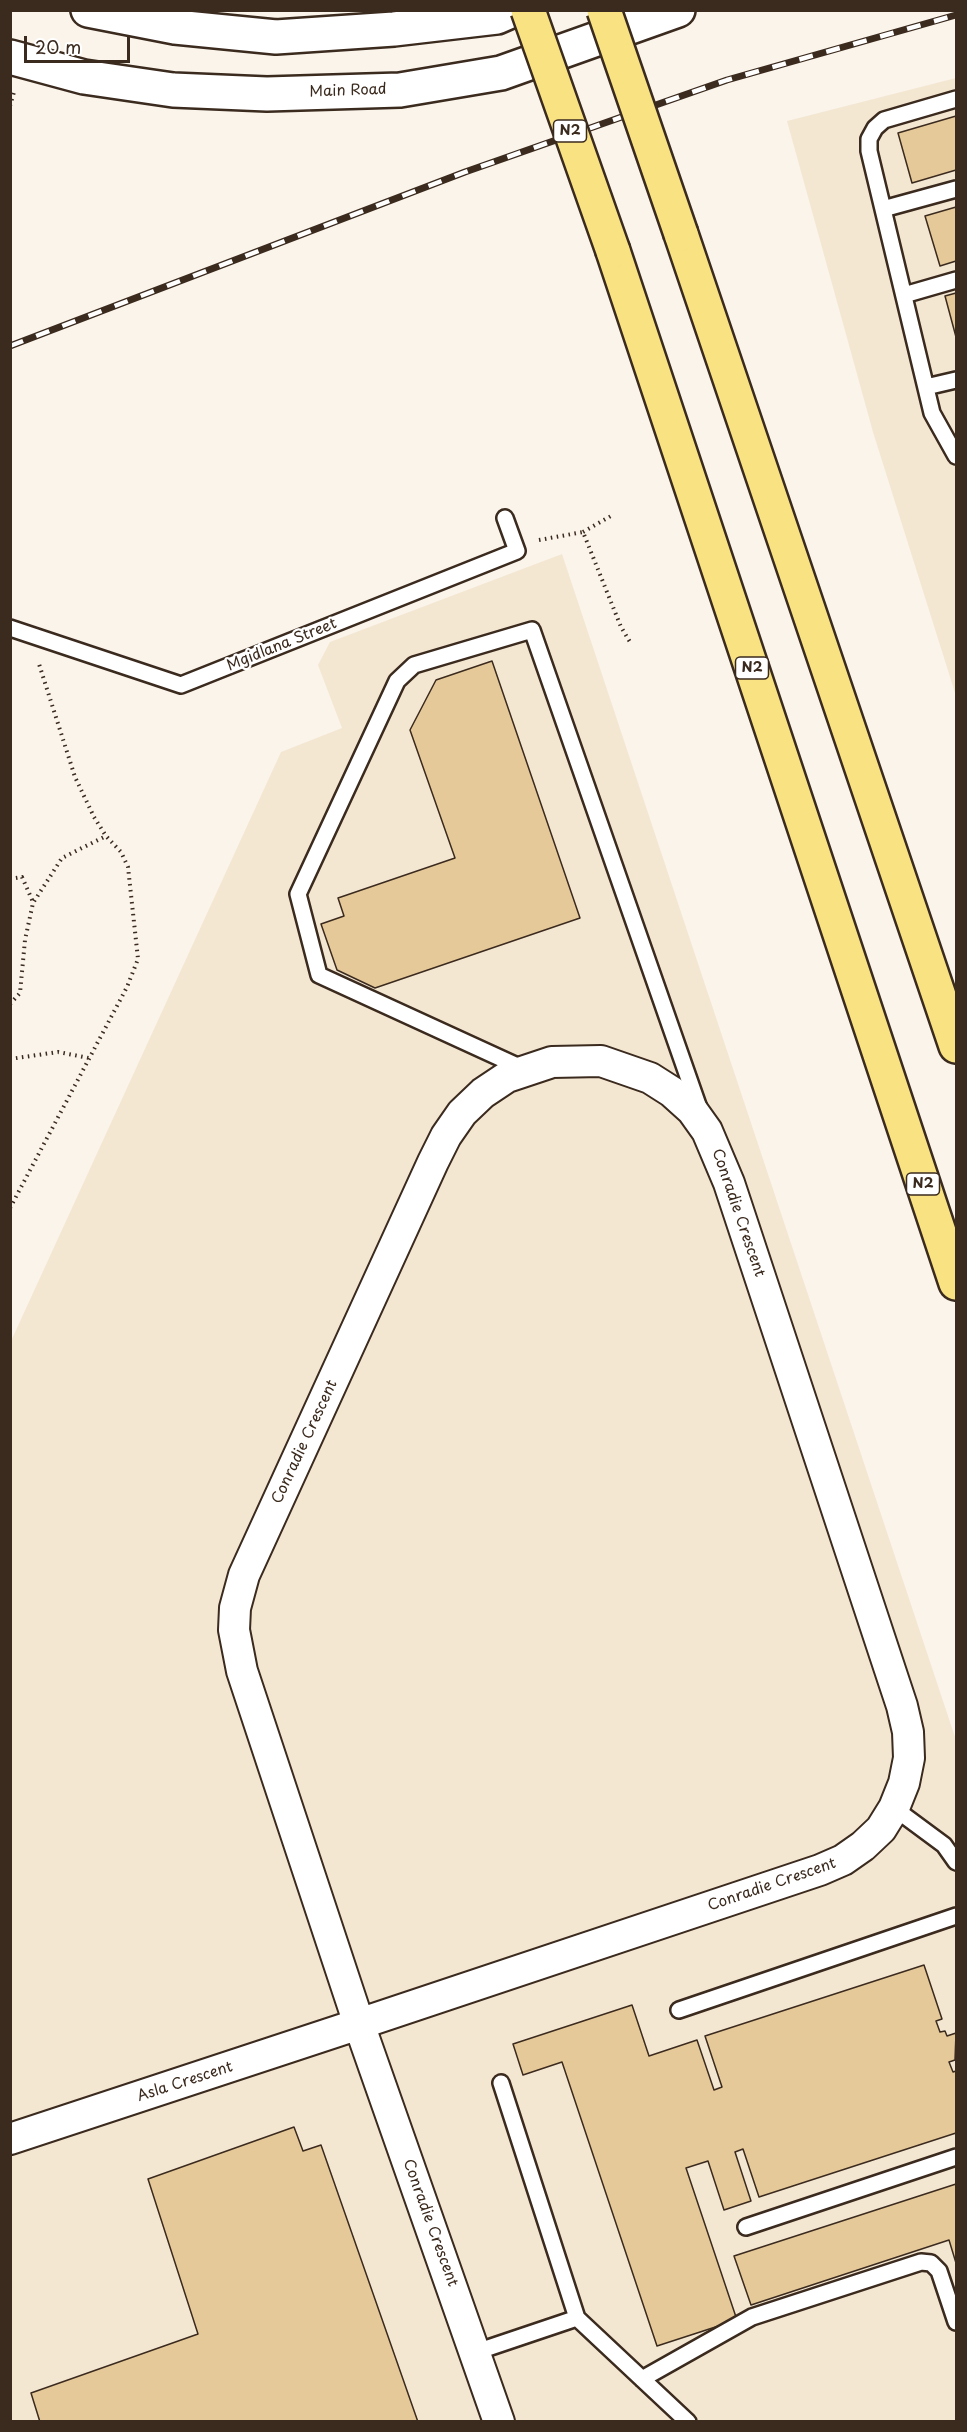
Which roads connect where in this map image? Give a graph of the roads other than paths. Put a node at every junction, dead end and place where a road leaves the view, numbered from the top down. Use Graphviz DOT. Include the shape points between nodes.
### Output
graph roads {
  1 [pos="88,10"];
  2 [pos="513,10"];
  3 [pos="528,10"];
  4 [pos="604,10"];
  5 [pos="678,10"];
  6 [pos="10,57"];
  7 [pos="957,99"];
  8 [pos="957,189"];
  9 [pos="883,209"];
  10 [pos="957,280"];
  11 [pos="904,295"];
  12 [pos="957,380"];
  13 [pos="926,387"];
  14 [pos="957,456"];
  15 [pos="505,518"];
  16 [pos="10,628"];
  17 [pos="957,1046"];
  18 [pos="525,1069"];
  19 [pos="707,1131"];
  20 [pos="957,1283"];
  21 [pos="894,1808"];
  22 [pos="957,1862"];
  23 [pos="957,1916"];
  24 [pos="679,2010"];
  25 [pos="359,2024"];
  26 [pos="501,2083"];
  27 [pos="10,2139"];
  28 [pos="957,2157"];
  29 [pos="746,2227"];
  30 [pos="577,2318"];
  31 [pos="957,2322"];
  32 [pos="476,2352"];
  33 [pos="642,2379"];
  34 [pos="500,2421"];
  35 [pos="688,2421"];
  1 -- 2 [label="main road" via="175,27 276,37 497,17"];
  3 -- 20 [label="highway, N2, bridge" via="613,251"];
  4 -- 17 [label="highway, bridge"];
  5 -- 6 [label="main road, Main Road" via="501,72 400,90 267,94 172,90 84,76"];
  7 -- 9 [label="lane" via="895,116 875,128 869,139 869,152"];
  8 -- 9 [label="lane"];
  9 -- 11 [label="lane"];
  10 -- 11 [label="lane"];
  11 -- 13 [label="lane"];
  12 -- 13 [label="lane"];
  13 -- 14 [label="lane" via="932,413"];
  15 -- 16 [label="lane, Mgidlana Street" via="517,551 181,685"];
  18 -- 19 [label="street, Conradie Crescent" via="576,1060 626,1067 672,1092"];
  18 -- 19 [label="lane" via="319,975 298,894 397,681 414,665 532,630"];
  18 -- 25 [label="street, Conradie Crescent" via="483,1093 446,1136 244,1575 236,1608 234,1630 242,1671"];
  19 -- 21 [label="street, Conradie Crescent" via="729,1183 902,1706 909,1758"];
  21 -- 22 [label="lane" via="944,1845"];
  21 -- 25 [label="street, Conradie Crescent" via="881,1829 863,1846 820,1870"];
  23 -- 24 [label="lane"];
  25 -- 27 [label="street, Asla Crescent"];
  25 -- 32 [label="street, Conradie Crescent"];
  26 -- 30 [label="lane"];
  28 -- 29 [label="lane"];
  30 -- 32 [label="lane"];
  30 -- 33 [label="lane"];
  31 -- 33 [label="lane" via="939,2271 931,2263 921,2262 752,2317"];
  32 -- 34 [label="street, Conradie Crescent"];
  33 -- 35 [label="lane"];
}
